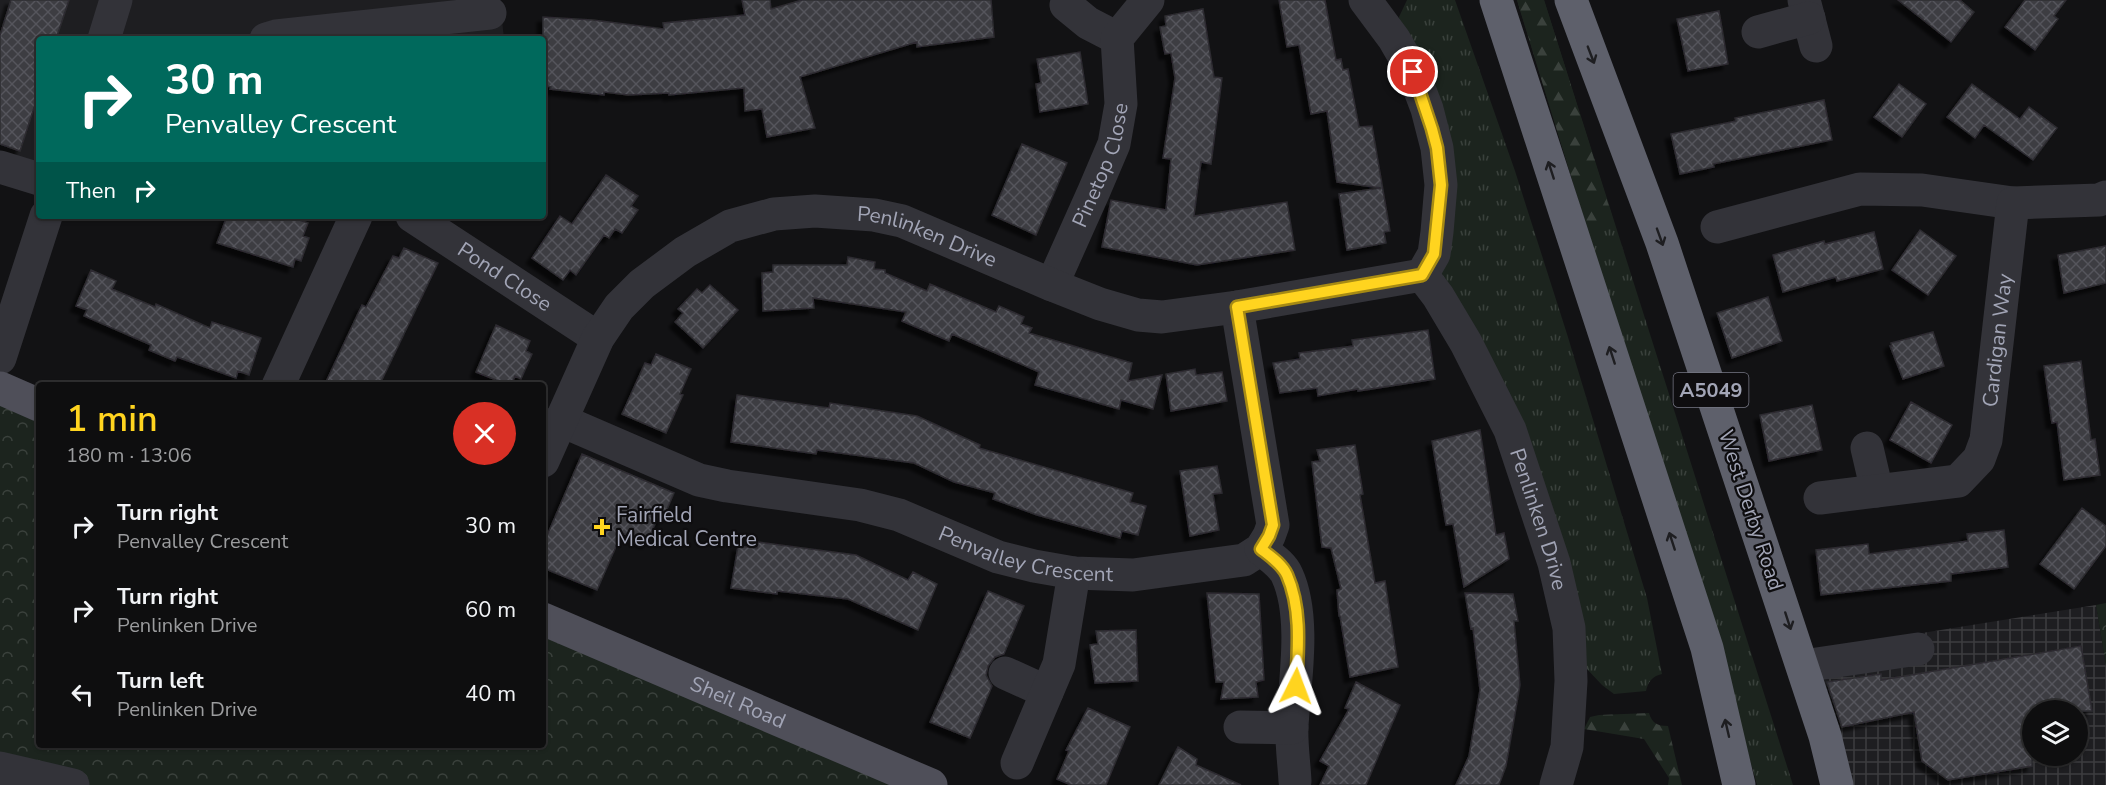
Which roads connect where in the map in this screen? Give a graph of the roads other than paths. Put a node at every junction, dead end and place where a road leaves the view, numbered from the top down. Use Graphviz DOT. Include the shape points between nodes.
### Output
graph roads {
  1 [pos="116,0"];
  2 [pos="1148,0"];
  3 [pos="1496,0"];
  4 [pos="1570,0"];
  5 [pos="1373,3"];
  6 [pos="1066,5"];
  7 [pos="490,13"];
  8 [pos="1810,21"];
  9 [pos="1758,32"];
  10 [pos="105,36"];
  11 [pos="276,36"];
  12 [pos="1117,38"];
  13 [pos="0,167"];
  14 [pos="36,178"];
  15 [pos="2106,197"];
  16 [pos="2013,203"];
  17 [pos="45,219"];
  18 [pos="355,219"];
  19 [pos="417,219"];
  20 [pos="1717,227"];
  21 [pos="1422,275"];
  22 [pos="1052,285"];
  23 [pos="1237,307"];
  24 [pos="598,338"];
  25 [pos="0,358"];
  26 [pos="280,382"];
  27 [pos="0,388"];
  28 [pos="36,404"];
  29 [pos="560,420"];
  30 [pos="1867,448"];
  31 [pos="546,454"];
  32 [pos="1877,491"];
  33 [pos="1820,498"];
  34 [pos="1261,549"];
  35 [pos="1074,573"];
  36 [pos="546,620"];
  37 [pos="1918,649"];
  38 [pos="1803,666"];
  39 [pos="1005,673"];
  40 [pos="1047,692"];
  41 [pos="1240,727"];
  42 [pos="1292,728"];
  43 [pos="1017,763"];
  44 [pos="0,768"];
  45 [pos="1294,781"];
  46 [pos="73,785"];
  47 [pos="931,785"];
  48 [pos="1556,785"];
  49 [pos="1739,785"];
  50 [pos="1837,785"];
  1 -- 10 [label="street"];
  2 -- 12 [label="street"];
  49 -- 3 [label="highway, one-way" via="1707,648"];
  4 -- 38 [label="highway, West Derby Road / A5049, one-way" via="1662,243"];
  5 -- 21 [label="street" via="1413,72 1437,148 1441,185 1437,232 1434,254"];
  6 -- 12 [label="street"];
  7 -- 11 [label="street"];
  8 -- 9 [label="street"];
  12 -- 22 [label="street, Pinetop Close" via="1120,104 1114,144"];
  13 -- 14 [label="street"];
  15 -- 16 [label="street"];
  16 -- 20 [label="street" via="1922,190 1860,189"];
  16 -- 32 [label="street, Cardigan Way" via="1986,440 1979,459 1958,481"];
  17 -- 25 [label="street"];
  18 -- 26 [label="street"];
  19 -- 24 [label="street, Pond Close"];
  21 -- 23 [label="street, Penlinken Drive"];
  21 -- 48 [label="street, Penlinken Drive" via="1466,343 1510,430 1554,563 1569,628 1572,681 1567,747"];
  22 -- 23 [label="street, Penlinken Drive" via="1138,315 1162,317"];
  22 -- 24 [label="street, Penlinken Drive" via="902,221 815,211 774,214 729,226 685,252 642,284 619,307"];
  23 -- 34 [label="street" via="1273,525"];
  24 -- 29 [label="street, Penlinken Drive"];
  27 -- 28 [label="main road"];
  29 -- 31 [label="street, Penlinken Drive"];
  29 -- 35 [label="street, Penvalley Crescent" via="699,480 860,505 898,515 998,557"];
  30 -- 32 [label="street"];
  32 -- 33 [label="street, Cardigan Way"];
  34 -- 35 [label="street, Penvalley Crescent" via="1244,560 1162,572"];
  34 -- 42 [label="street" via="1286,573 1292,593 1298,642"];
  35 -- 40 [label="street" via="1059,664"];
  36 -- 47 [label="main road, Sheil Road"];
  37 -- 38 [label="street"];
  38 -- 50 [label="highway, West Derby Road / A5049"];
  39 -- 40 [label="street"];
  40 -- 43 [label="street"];
  41 -- 42 [label="street"];
  42 -- 45 [label="street"];
  44 -- 46 [label="street"];
}
